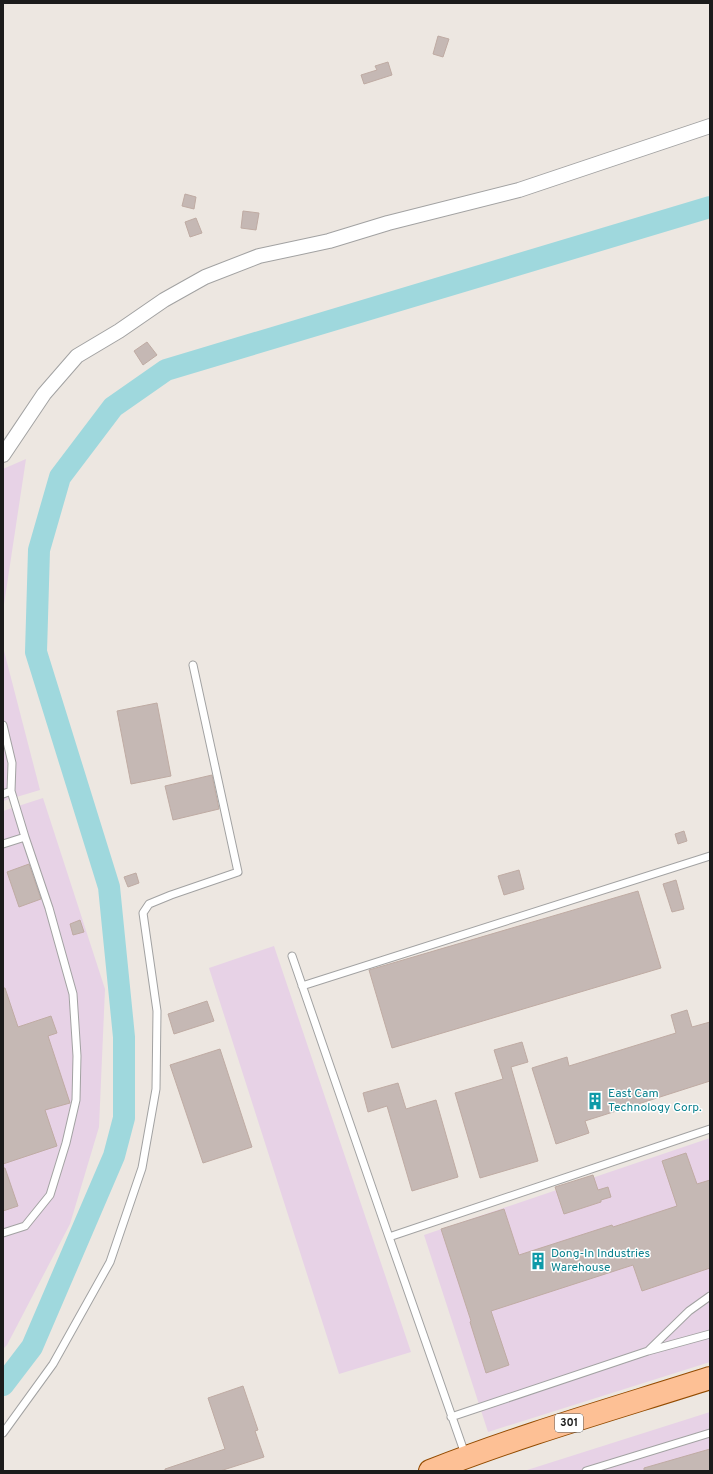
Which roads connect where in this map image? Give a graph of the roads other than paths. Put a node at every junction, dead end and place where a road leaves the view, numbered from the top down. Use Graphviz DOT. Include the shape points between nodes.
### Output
graph roads {
  1 [pos="710,126"];
  2 [pos="3,457"];
  3 [pos="193,665"];
  4 [pos="3,726"];
  5 [pos="11,792"];
  6 [pos="3,794"];
  7 [pos="25,837"];
  8 [pos="3,844"];
  9 [pos="710,856"];
  10 [pos="292,956"];
  11 [pos="302,986"];
  12 [pos="710,1129"];
  13 [pos="3,1233"];
  14 [pos="389,1237"];
  15 [pos="710,1296"];
  16 [pos="710,1334"];
  17 [pos="648,1352"];
  18 [pos="710,1378"];
  19 [pos="451,1418"];
  20 [pos="3,1433"];
  21 [pos="710,1433"];
  22 [pos="466,1456"];
  23 [pos="430,1471"];
  24 [pos="586,1471"];
  1 -- 2 [label="street" via="519,190 388,223 329,241 259,256 205,276 77,356 44,394"];
  3 -- 20 [label="lane" via="238,872 149,904 143,914 157,1011 156,1089 142,1168 110,1262 53,1364"];
  4 -- 5 [label="lane" via="12,763"];
  5 -- 6 [label="lane"];
  5 -- 7 [label="lane"];
  7 -- 8 [label="lane"];
  7 -- 13 [label="lane" via="49,908 73,994 77,1056 76,1100 50,1195 25,1226"];
  9 -- 11 [label="lane"];
  10 -- 11 [label="lane"];
  11 -- 14 [label="lane"];
  12 -- 14 [label="lane"];
  14 -- 19 [label="lane"];
  15 -- 17 [label="lane" via="689,1311"];
  16 -- 17 [label="lane"];
  17 -- 19 [label="lane"];
  18 -- 22 [label="main road, 301"];
  19 -- 22 [label="lane"];
  21 -- 24 [label="lane"];
  22 -- 23 [label="main road, 301"];
}
